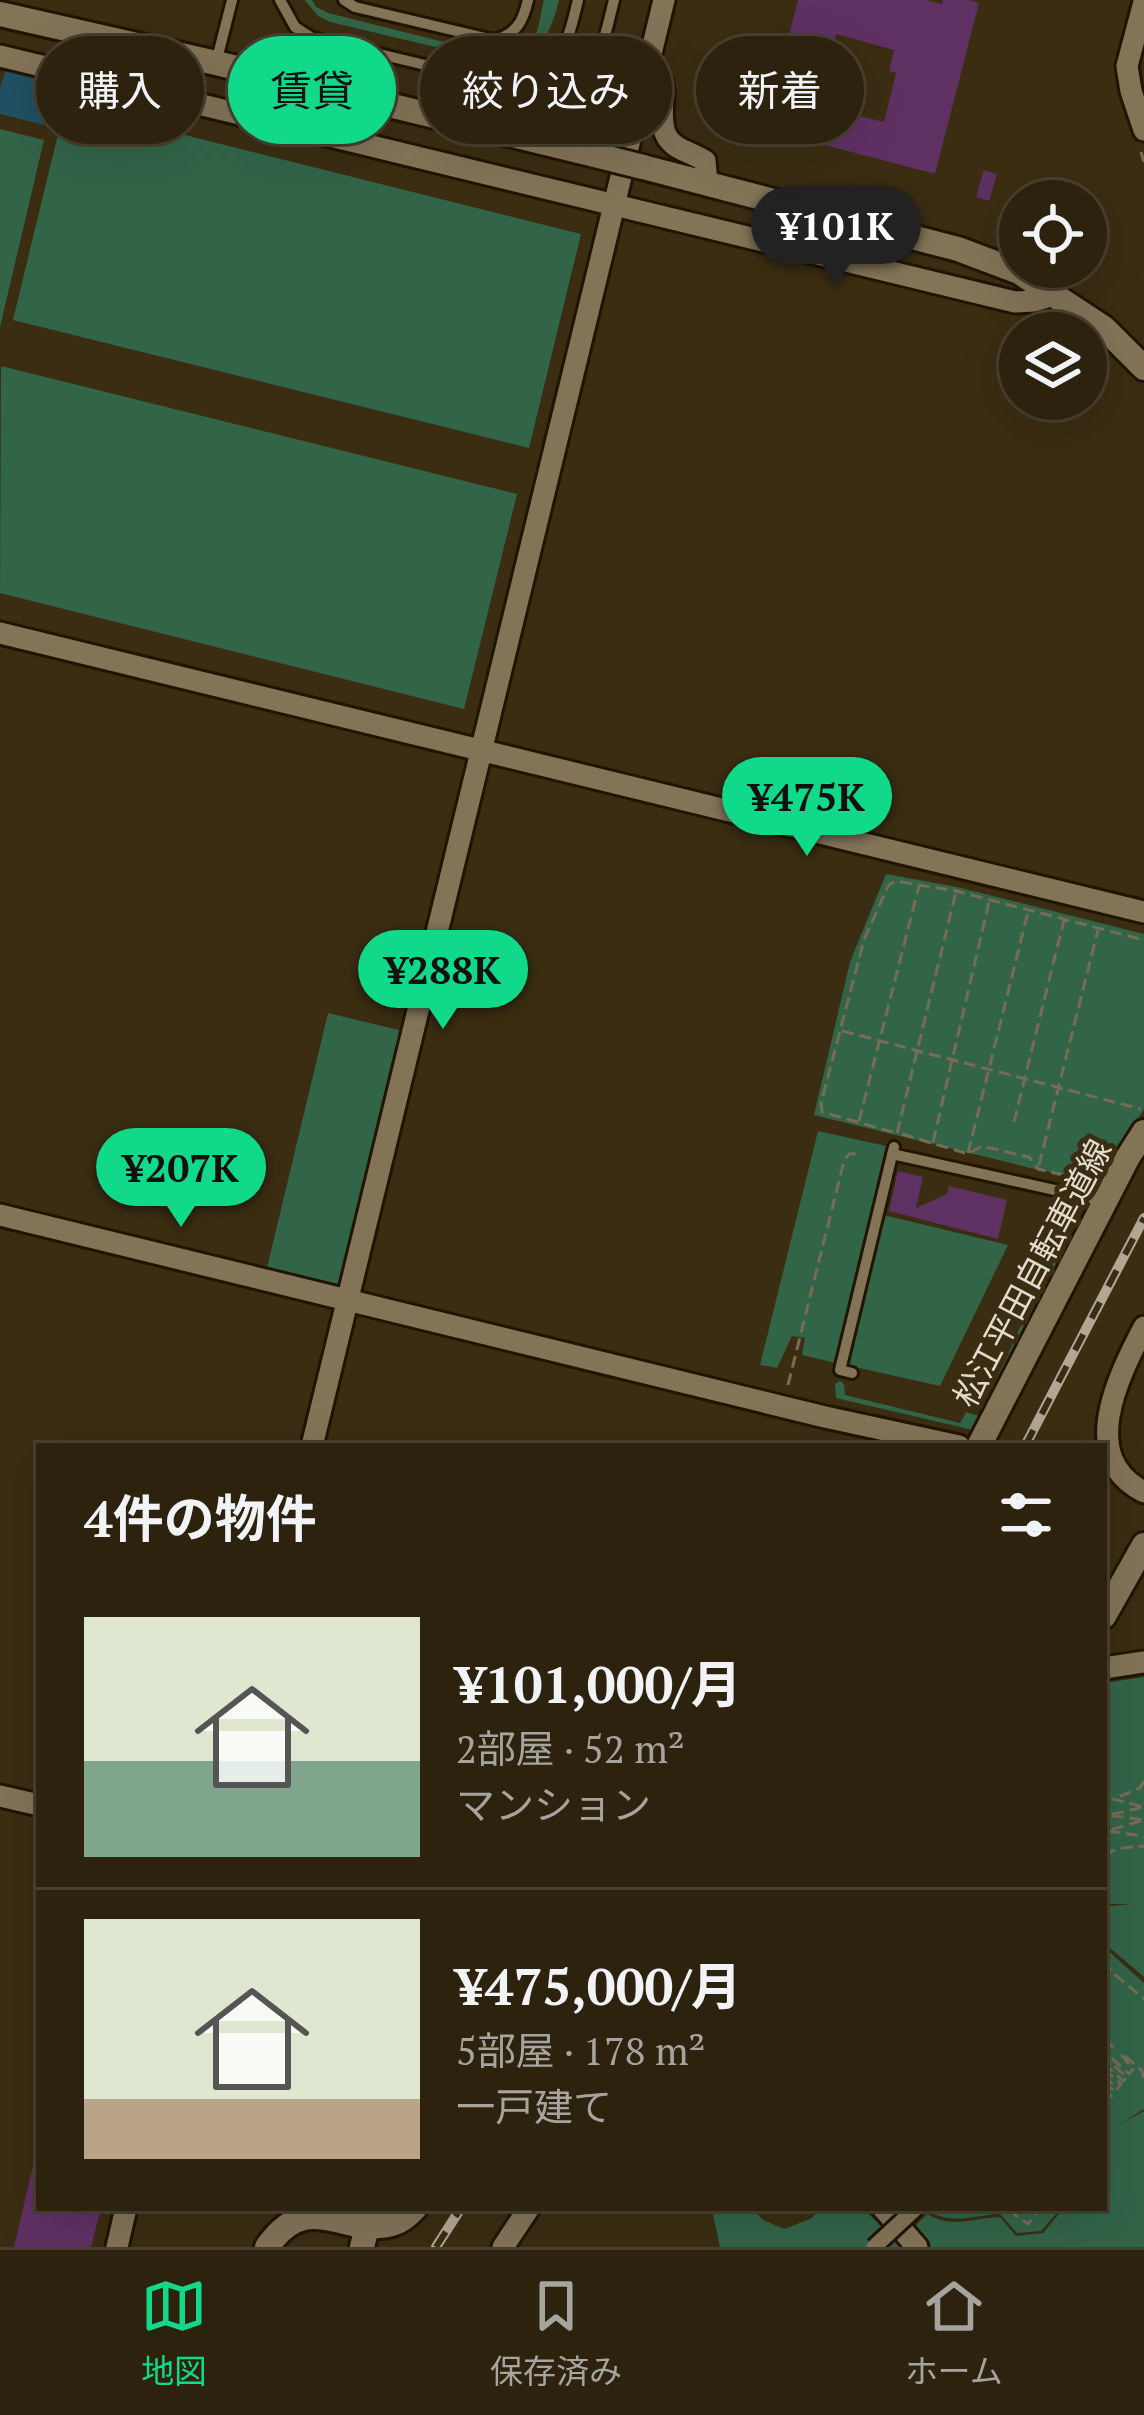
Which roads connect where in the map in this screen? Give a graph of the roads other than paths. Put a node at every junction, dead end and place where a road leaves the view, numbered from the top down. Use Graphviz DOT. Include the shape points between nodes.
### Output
graph roads {
  1 [pos="232,0"];
  2 [pos="280,0"];
  3 [pos="344,0"];
  4 [pos="528,0"];
  5 [pos="578,0"];
  6 [pos="614,0"];
  7 [pos="664,0"];
  8 [pos="1144,2"];
  9 [pos="0,14"];
  10 [pos="570,36"];
  11 [pos="605,36"];
  12 [pos="655,36"];
  13 [pos="0,56"];
  14 [pos="216,63"];
  15 [pos="420,64"];
  16 [pos="420,113"];
  17 [pos="1144,130"];
  18 [pos="672,143"];
  19 [pos="548,144"];
  20 [pos="629,144"];
  21 [pos="707,183"];
  22 [pos="615,205"];
  23 [pos="1054,295"];
  24 [pos="1144,368"];
  25 [pos="0,634"];
  26 [pos="483,751"];
  27 [pos="1144,912"];
  28 [pos="1144,1132"];
  29 [pos="1102,1189"];
  30 [pos="0,1215"];
  31 [pos="348,1300"];
  32 [pos="1144,1327"];
  33 [pos="853,1372"];
  34 [pos="313,1443"];
  35 [pos="945,1443"];
  36 [pos="980,1443"];
  37 [pos="1144,1492"];
  38 [pos="1144,1545"];
  39 [pos="1107,1611"];
  40 [pos="1144,1662"];
  41 [pos="1107,1668"];
  42 [pos="0,1796"];
  43 [pos="36,1804"];
  44 [pos="125,2211"];
  45 [pos="412,2211"];
  46 [pos="527,2211"];
  47 [pos="886,2211"];
  48 [pos="913,2211"];
  49 [pos="366,2227"];
  50 [pos="117,2247"];
  51 [pos="267,2247"];
  52 [pos="503,2247"];
  53 [pos="874,2247"];
  54 [pos="916,2247"];
  1 -- 14 [label="lane"];
  2 -- 15 [label="lane" via="312,38"];
  3 -- 4 [label="lane" via="494,40 519,26"];
  5 -- 10 [label="lane"];
  6 -- 11 [label="lane"];
  7 -- 12 [label="street"];
  8 -- 17 [label="street" via="1127,66"];
  9 -- 14 [label="street"];
  13 -- 22 [label="street"];
  14 -- 16 [label="street"];
  18 -- 21 [label="street" via="705,161"];
  19 -- 21 [label="street, bridge"];
  20 -- 22 [label="street"];
  21 -- 23 [label="street" via="958,249"];
  22 -- 23 [label="street" via="1015,302"];
  22 -- 26 [label="street"];
  23 -- 24 [label="street"];
  25 -- 26 [label="street"];
  26 -- 27 [label="street"];
  26 -- 31 [label="street"];
  28 -- 29 [label="street, 松江平田自転車道線"];
  29 -- 33 [label="lane" via="893,1150 840,1370"];
  29 -- 36 [label="street, 松江平田自転車道線"];
  30 -- 31 [label="street"];
  31 -- 34 [label="street"];
  31 -- 35 [label="street"];
  32 -- 37 [label="street" via="1122,1370 1107,1429 1115,1470"];
  38 -- 39 [label="street"];
  40 -- 41 [label="street"];
  42 -- 43 [label="street"];
  44 -- 50 [label="street"];
  45 -- 49 [label="street" via="403,2222"];
  46 -- 52 [label="street"];
  47 -- 54 [label="street"];
  48 -- 53 [label="street, bridge"];
  49 -- 51 [label="street" via="295,2219"];
}
